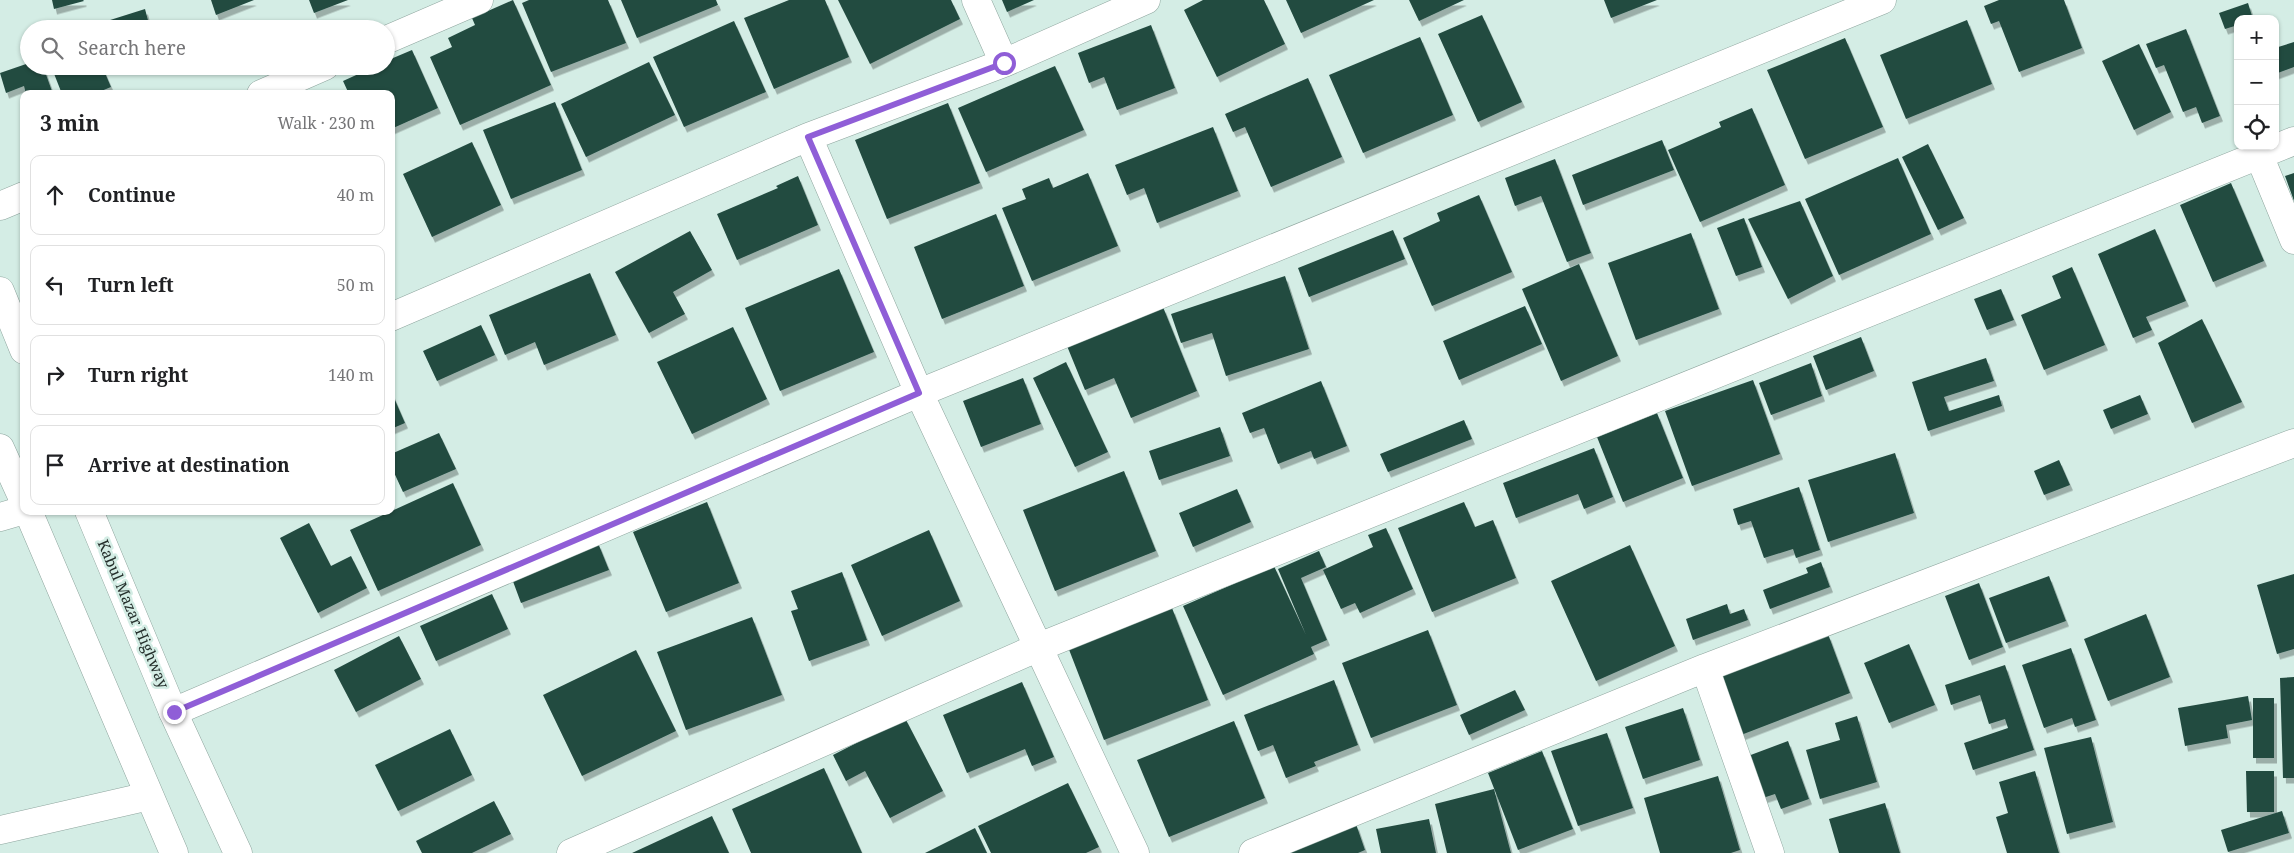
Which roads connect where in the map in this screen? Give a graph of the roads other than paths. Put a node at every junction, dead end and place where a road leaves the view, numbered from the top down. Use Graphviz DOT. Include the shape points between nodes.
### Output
graph roads {
  1 [pos="479,0"];
  2 [pos="976,0"];
  3 [pos="1146,0"];
  4 [pos="1882,0"];
  5 [pos="395,36"];
  6 [pos="1004,63"];
  7 [pos="304,75"];
  8 [pos="270,90"];
  9 [pos="808,137"];
  10 [pos="2294,141"];
  11 [pos="2259,155"];
  12 [pos="20,198"];
  13 [pos="0,206"];
  14 [pos="2294,240"];
  15 [pos="0,291"];
  16 [pos="395,315"];
  17 [pos="20,340"];
  18 [pos="919,393"];
  19 [pos="2294,443"];
  20 [pos="0,448"];
  21 [pos="20,493"];
  22 [pos="20,511"];
  23 [pos="30,515"];
  24 [pos="91,515"];
  25 [pos="0,517"];
  26 [pos="1039,647"];
  27 [pos="1706,668"];
  28 [pos="174,712"];
  29 [pos="149,796"];
  30 [pos="0,830"];
  31 [pos="174,853"];
  32 [pos="238,853"];
  33 [pos="571,853"];
  34 [pos="1136,853"];
  35 [pos="1253,853"];
  36 [pos="1770,853"];
  1 -- 5 [label="main road"];
  2 -- 6 [label="main road"];
  3 -- 6 [label="main road"];
  4 -- 18 [label="main road"];
  6 -- 9 [label="main road"];
  7 -- 8 [label="main road"];
  9 -- 16 [label="main road"];
  9 -- 18 [label="main road"];
  10 -- 11 [label="main road"];
  11 -- 14 [label="main road"];
  11 -- 26 [label="main road"];
  12 -- 13 [label="main road"];
  15 -- 17 [label="main road"];
  18 -- 26 [label="main road"];
  18 -- 28 [label="main road"];
  19 -- 27 [label="main road"];
  20 -- 21 [label="main road"];
  22 -- 25 [label="main road"];
  23 -- 29 [label="main road"];
  24 -- 28 [label="main road, Kabul Mazar Highway"];
  26 -- 33 [label="main road"];
  26 -- 34 [label="main road"];
  27 -- 35 [label="main road"];
  27 -- 36 [label="main road"];
  28 -- 32 [label="main road, Kabul Mazar Highway"];
  29 -- 30 [label="main road"];
  29 -- 31 [label="main road"];
}
